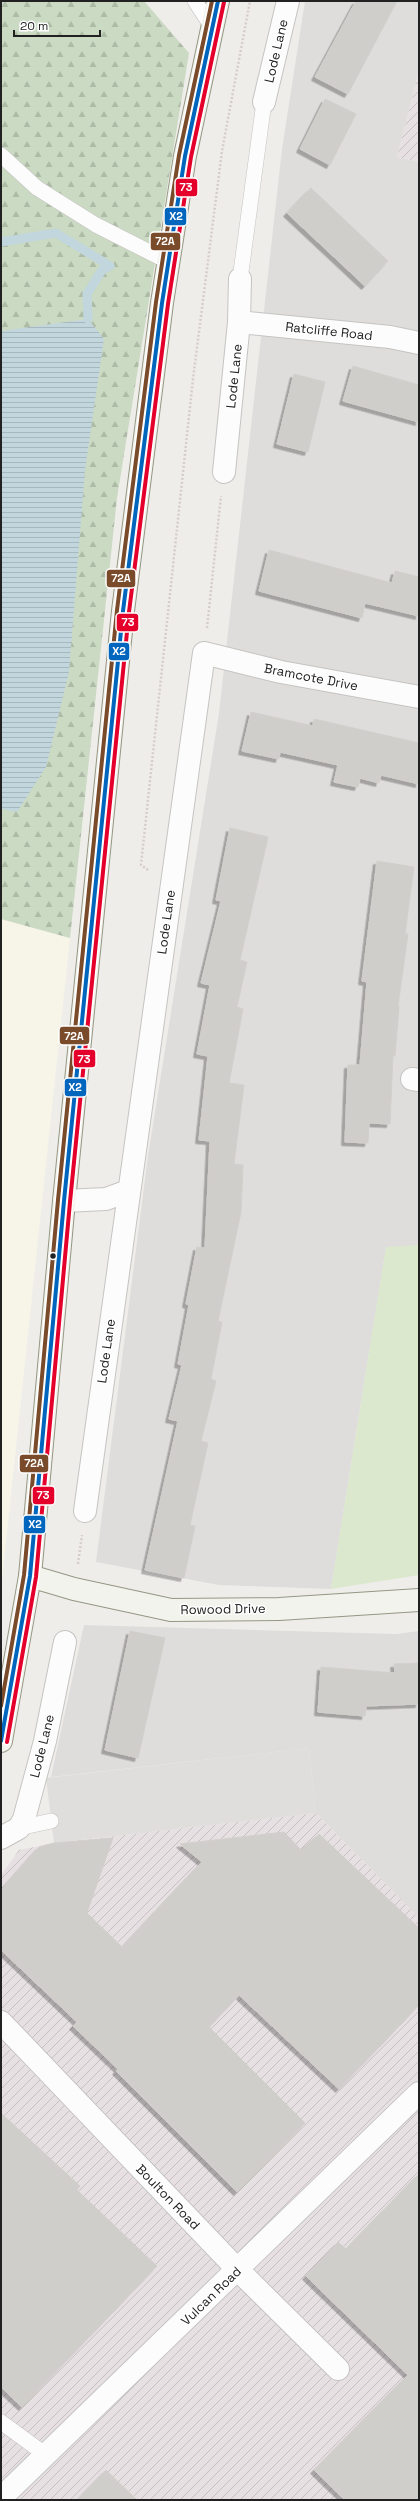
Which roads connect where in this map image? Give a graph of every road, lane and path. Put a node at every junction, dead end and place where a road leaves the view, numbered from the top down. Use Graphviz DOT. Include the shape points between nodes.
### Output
graph roads {
  1 [pos="195,1"];
  2 [pos="218,1"];
  3 [pos="250,1"];
  4 [pos="288,1"];
  5 [pos="212,27"];
  6 [pos="264,102"];
  7 [pos="1,155"];
  8 [pos="168,262"];
  9 [pos="240,279"];
  10 [pos="239,322"];
  11 [pos="419,343"];
  12 [pos="224,472"];
  13 [pos="204,653"];
  14 [pos="419,697"];
  15 [pos="171,887"];
  16 [pos="128,1191"];
  17 [pos="64,1201"];
  18 [pos="85,1511"];
  19 [pos="30,1576"];
  20 [pos="74,1589"];
  21 [pos="419,1600"];
  22 [pos="65,1642"];
  23 [pos="1,1741"];
  24 [pos="51,1821"];
  25 [pos="10,1833"];
  26 [pos="1,2022"];
  27 [pos="419,2092"];
  28 [pos="238,2270"];
  29 [pos="338,2369"];
  30 [pos="1,2422"];
  31 [pos="46,2455"];
  32 [pos="1,2498"];
  1 -- 5 [label="lane"];
  2 -- 5 [label="main road"];
  3 -- 15 [label="path" via="219,174 192,386 141,866"];
  4 -- 6 [label="street, Lode Lane"];
  5 -- 8 [label="main road" via="185,156"];
  6 -- 9 [label="lane"];
  7 -- 8 [label="lane" via="37,188 96,225"];
  8 -- 17 [label="main road" via="123,611"];
  9 -- 10 [label="street, Lode Lane"];
  10 -- 11 [label="street, Ratcliffe Road" via="390,337"];
  10 -- 12 [label="street, Lode Lane"];
  12 -- 13 [label="path"];
  13 -- 14 [label="street, Bramcote Drive" via="280,672"];
  13 -- 15 [label="street, Lode Lane"];
  15 -- 16 [label="street, Lode Lane"];
  16 -- 17 [label="street" via="106,1199"];
  16 -- 18 [label="street, Lode Lane"];
  17 -- 19 [label="main road"];
  18 -- 20 [label="path"];
  19 -- 20 [label="main road, Rowood Drive"];
  19 -- 23 [label="main road"];
  20 -- 21 [label="main road, Rowood Drive" via="171,1610 279,1609"];
  22 -- 25 [label="street, Lode Lane" via="45,1741 24,1818"];
  24 -- 25 [label="lane"];
  26 -- 28 [label="street, Boulton Road"];
  27 -- 28 [label="street, Vulcan Road"];
  28 -- 29 [label="street, Boulton Road"];
  28 -- 31 [label="street, Vulcan Road"];
  30 -- 31 [label="lane"];
  31 -- 32 [label="street, Vulcan Road"];
}
